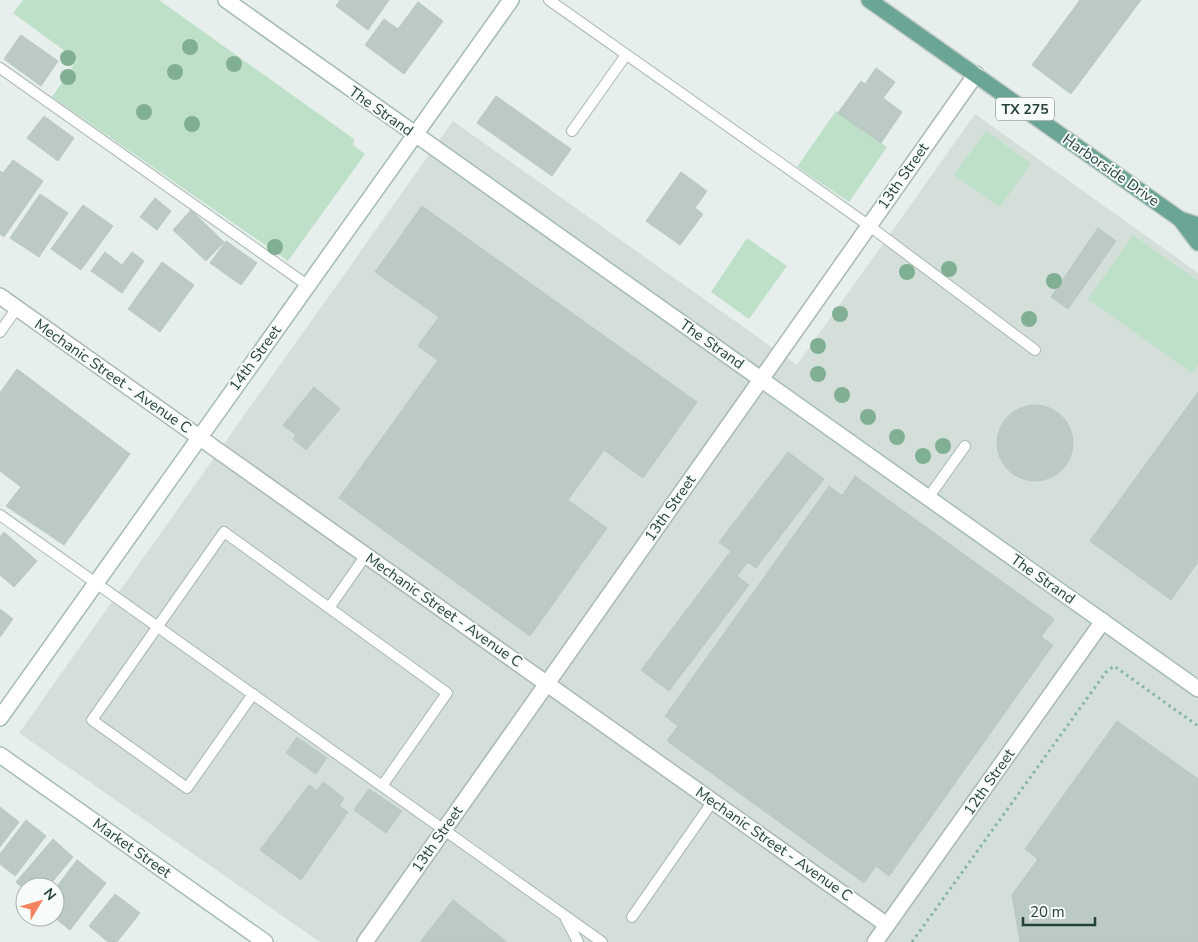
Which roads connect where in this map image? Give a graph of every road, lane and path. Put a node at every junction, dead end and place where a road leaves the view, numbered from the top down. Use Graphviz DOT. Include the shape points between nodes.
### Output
graph roads {
  1 [pos="226,0"];
  2 [pos="512,0"];
  3 [pos="549,0"];
  4 [pos="869,0"];
  5 [pos="626,55"];
  6 [pos="0,68"];
  7 [pos="976,74"];
  8 [pos="572,131"];
  9 [pos="414,134"];
  10 [pos="1180,219"];
  11 [pos="868,225"];
  12 [pos="1198,226"];
  13 [pos="1198,243"];
  14 [pos="307,285"];
  15 [pos="0,296"];
  16 [pos="17,308"];
  17 [pos="0,332"];
  18 [pos="1035,350"];
  19 [pos="761,379"];
  20 [pos="198,436"];
  21 [pos="965,446"];
  22 [pos="928,498"];
  23 [pos="0,515"];
  24 [pos="366,555"];
  25 [pos="96,583"];
  26 [pos="329,608"];
  27 [pos="1103,621"];
  28 [pos="158,627"];
  29 [pos="547,683"];
  30 [pos="1198,689"];
  31 [pos="253,694"];
  32 [pos="0,718"];
  33 [pos="1198,726"];
  34 [pos="0,755"];
  35 [pos="382,786"];
  36 [pos="713,801"];
  37 [pos="444,830"];
  38 [pos="565,916"];
  39 [pos="632,918"];
  40 [pos="887,925"];
  41 [pos="265,942"];
  42 [pos="365,942"];
  43 [pos="578,942"];
  44 [pos="602,942"];
  45 [pos="875,942"];
  46 [pos="912,942"];
  1 -- 9 [label="street, The Strand"];
  2 -- 9 [label="street, 14th Street"];
  3 -- 5 [label="lane"];
  4 -- 7 [label="main road, Harborside Drive / TX 275"];
  5 -- 8 [label="lane"];
  5 -- 11 [label="lane"];
  6 -- 14 [label="lane"];
  7 -- 10 [label="main road, Harborside Drive / TX 275"];
  7 -- 11 [label="street, 13th Street"];
  9 -- 14 [label="street, 14th Street"];
  9 -- 19 [label="street, The Strand"];
  10 -- 12 [label="main road, Harborside Drive / TX 275"];
  10 -- 13 [label="main road, Harborside Drive / TX 275"];
  11 -- 18 [label="lane"];
  11 -- 19 [label="street, 13th Street"];
  14 -- 20 [label="street, 14th Street"];
  15 -- 16 [label="street, Mechanic Street - Avenue C"];
  16 -- 17 [label="lane"];
  16 -- 20 [label="street, Mechanic Street - Avenue C"];
  19 -- 22 [label="street, The Strand"];
  19 -- 29 [label="street, 13th Street"];
  20 -- 24 [label="street, Mechanic Street - Avenue C"];
  20 -- 25 [label="street, 14th Street"];
  21 -- 22 [label="lane"];
  22 -- 27 [label="street, The Strand"];
  23 -- 25 [label="lane"];
  24 -- 26 [label="lane"];
  24 -- 29 [label="street, Mechanic Street - Avenue C"];
  25 -- 28 [label="lane"];
  25 -- 32 [label="street, 14th Street"];
  26 -- 28 [label="lane" via="224,532"];
  26 -- 35 [label="lane" via="447,693"];
  27 -- 30 [label="street, The Strand"];
  27 -- 40 [label="street, 12th Street"];
  28 -- 31 [label="lane"];
  28 -- 31 [label="lane" via="92,720 187,788"];
  29 -- 36 [label="street, Mechanic Street - Avenue C"];
  29 -- 37 [label="street, 13th Street"];
  31 -- 35 [label="lane"];
  33 -- 46 [label="path" via="1114,666 1106,672"];
  34 -- 41 [label="street, Market Street"];
  35 -- 37 [label="lane"];
  36 -- 39 [label="lane"];
  36 -- 40 [label="street, Mechanic Street - Avenue C"];
  37 -- 38 [label="lane"];
  37 -- 42 [label="street, 13th Street"];
  38 -- 43 [label="lane"];
  38 -- 44 [label="lane"];
  40 -- 45 [label="street, 12th Street"];
}
